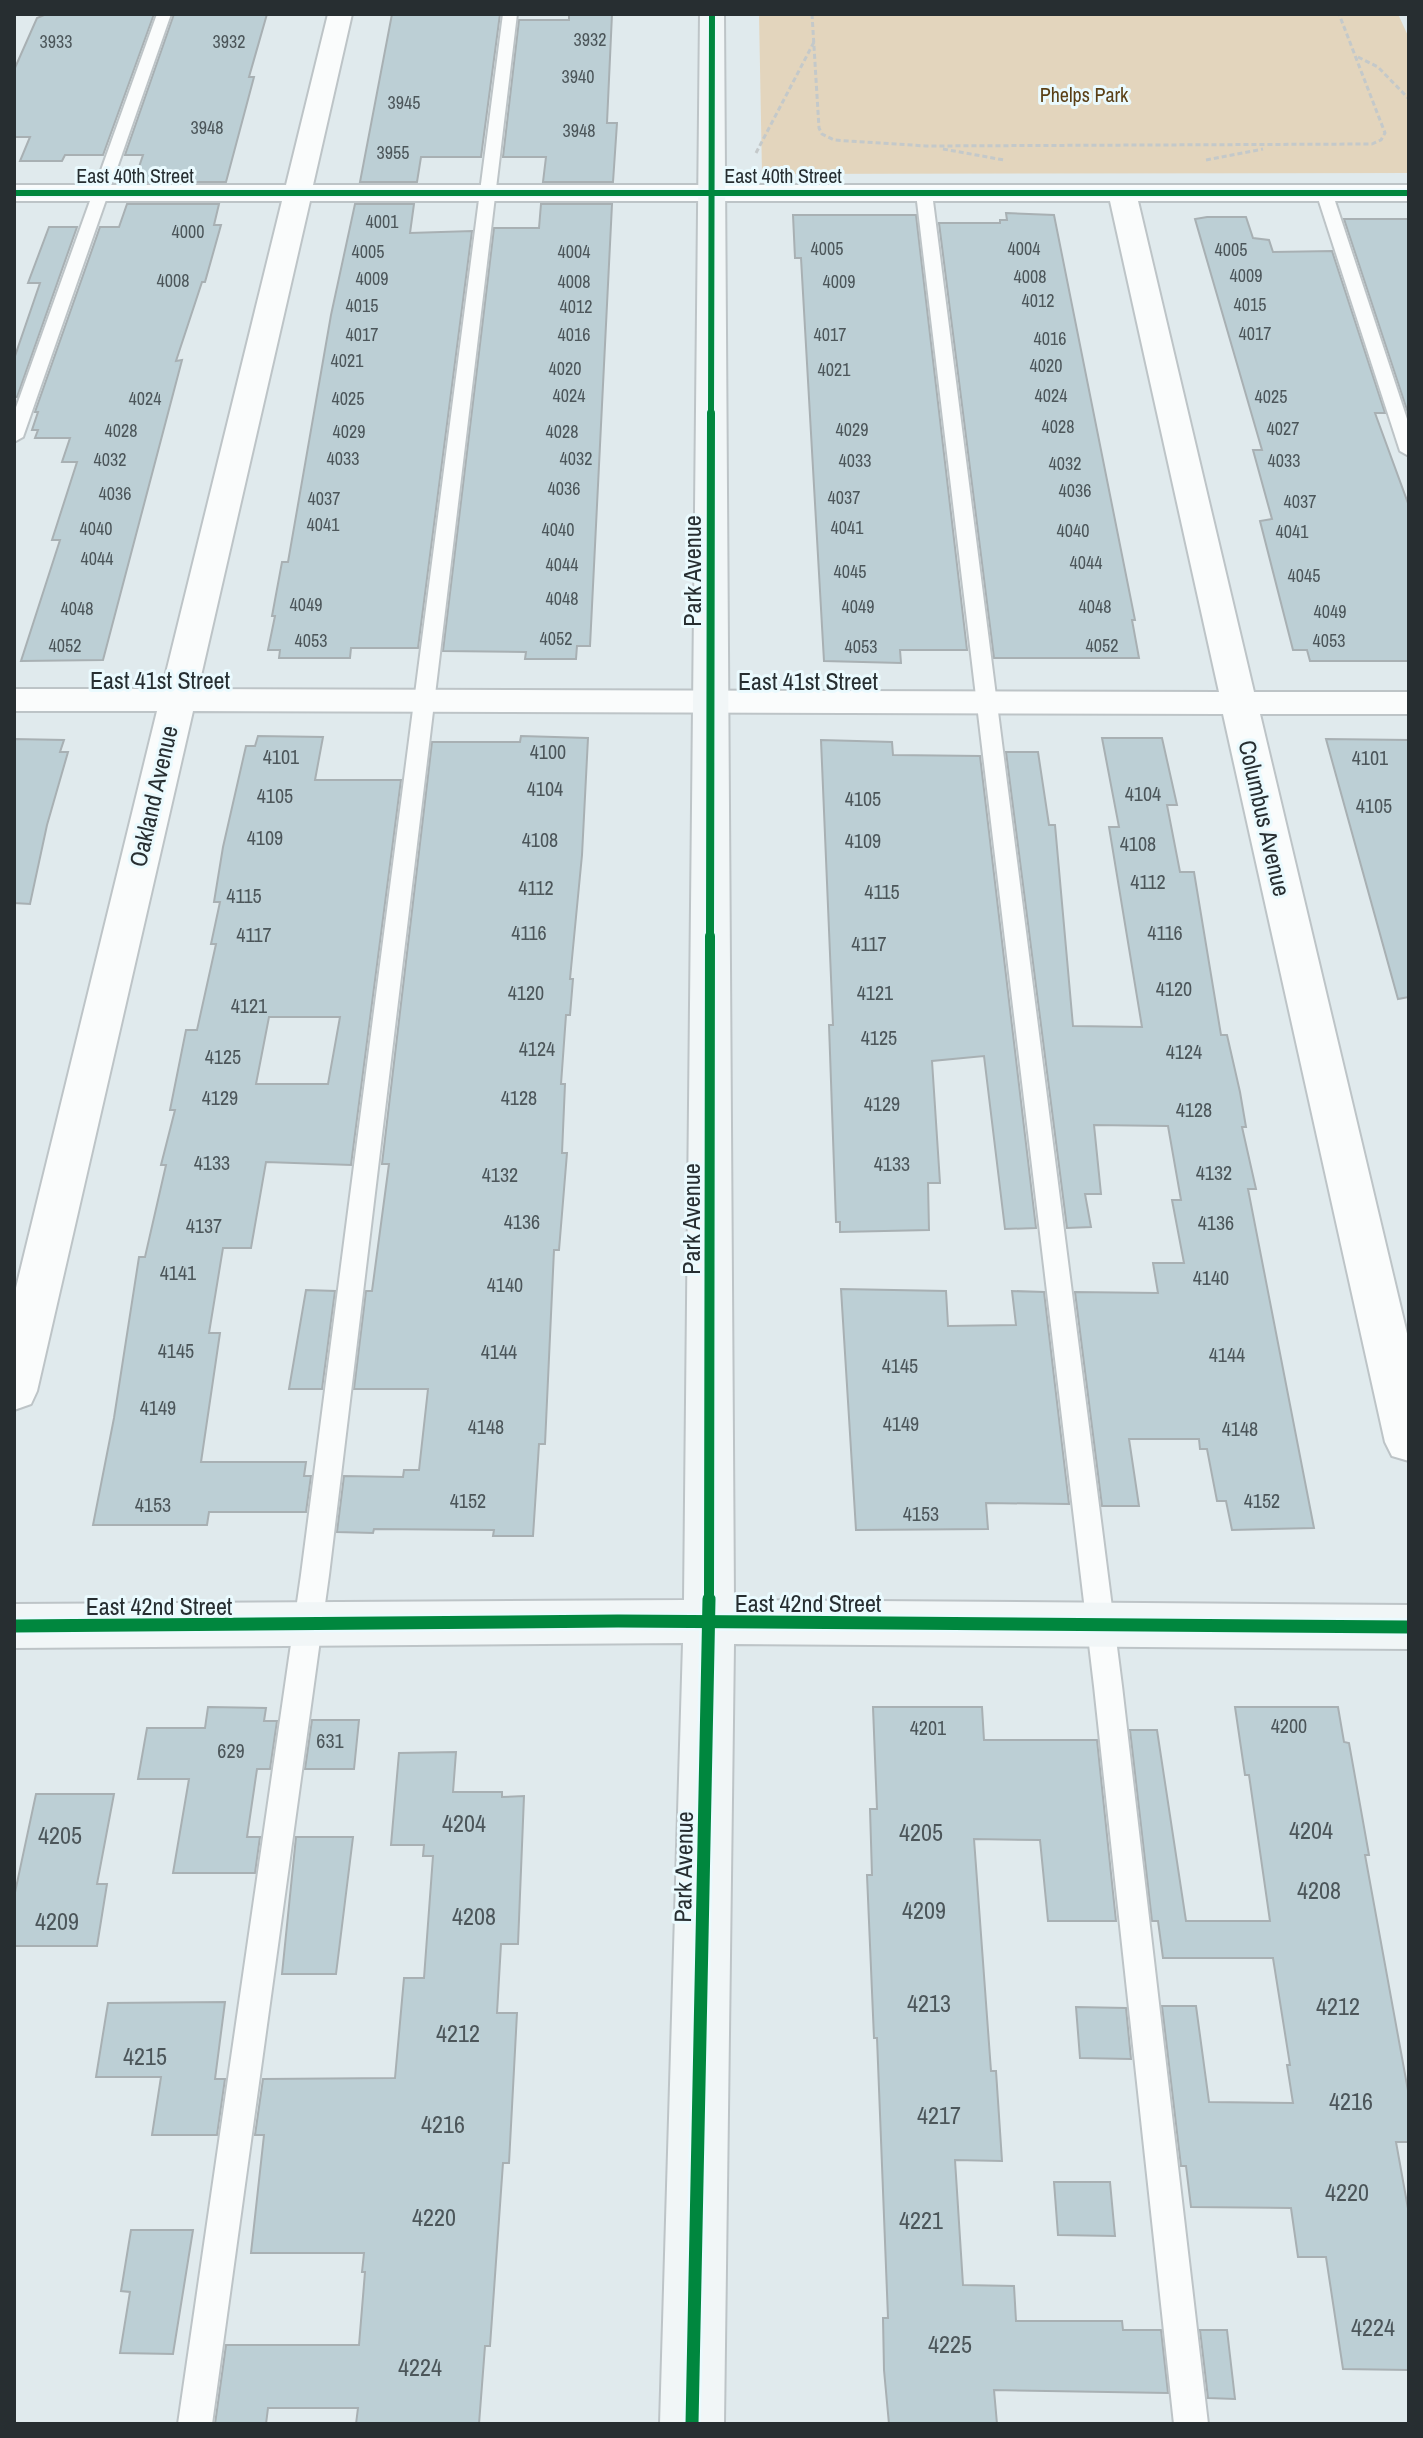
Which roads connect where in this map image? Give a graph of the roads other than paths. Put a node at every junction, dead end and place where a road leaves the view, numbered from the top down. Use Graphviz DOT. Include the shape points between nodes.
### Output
graph roads {
  1 [pos="164,14"];
  2 [pos="340,14"];
  3 [pos="510,14"];
  4 [pos="712,14"];
  5 [pos="297,192"];
  6 [pos="486,192"];
  7 [pos="1324,192"];
  8 [pos="14,193"];
  9 [pos="101,193"];
  10 [pos="924,193"];
  11 [pos="1409,193"];
  12 [pos="714,194"];
  13 [pos="1122,194"];
  14 [pos="14,437"];
  15 [pos="1409,451"];
  16 [pos="14,700"];
  17 [pos="176,700"];
  18 [pos="424,701"];
  19 [pos="713,701"];
  20 [pos="989,702"];
  21 [pos="1239,703"];
  22 [pos="1409,703"];
  23 [pos="14,1391"];
  24 [pos="1409,1442"];
  25 [pos="709,1622"];
  26 [pos="1099,1624"];
  27 [pos="14,1626"];
  28 [pos="306,1626"];
  29 [pos="1409,1627"];
  30 [pos="195,2424"];
  31 [pos="692,2424"];
  32 [pos="1191,2424"];
  1 -- 9 [label="lane"];
  2 -- 5 [label="street, Oakland Avenue"];
  3 -- 6 [label="lane"];
  4 -- 12 [label="street, Park Avenue"];
  5 -- 6 [label="street, East 40th Street"];
  5 -- 9 [label="street, East 40th Street"];
  5 -- 17 [label="street, Oakland Avenue"];
  6 -- 12 [label="street, East 40th Street"];
  6 -- 18 [label="lane"];
  7 -- 11 [label="street, East 40th Street"];
  7 -- 13 [label="street, East 40th Street"];
  7 -- 15 [label="lane"];
  8 -- 9 [label="street, East 40th Street"];
  9 -- 14 [label="lane"];
  10 -- 12 [label="street, East 40th Street"];
  10 -- 13 [label="street, East 40th Street"];
  10 -- 20 [label="lane"];
  12 -- 19 [label="street, Park Avenue"];
  13 -- 21 [label="street, Columbus Avenue"];
  16 -- 17 [label="street, East 41st Street"];
  17 -- 18 [label="street, East 41st Street"];
  17 -- 23 [label="street, Oakland Avenue"];
  18 -- 19 [label="street, East 41st Street"];
  18 -- 28 [label="lane"];
  19 -- 20 [label="street, East 41st Street"];
  19 -- 25 [label="street, Park Avenue"];
  20 -- 21 [label="street, East 41st Street"];
  20 -- 26 [label="lane"];
  21 -- 22 [label="street, East 41st Street"];
  21 -- 24 [label="street, Columbus Avenue"];
  25 -- 26 [label="street, East 42nd Street"];
  25 -- 28 [label="street, East 42nd Street"];
  25 -- 31 [label="street, Park Avenue"];
  26 -- 29 [label="street, East 42nd Street"];
  26 -- 32 [label="lane"];
  27 -- 28 [label="street, East 42nd Street"];
  28 -- 30 [label="lane"];
}
